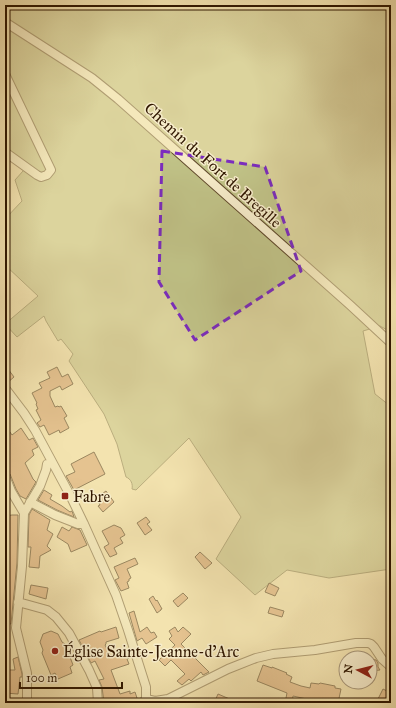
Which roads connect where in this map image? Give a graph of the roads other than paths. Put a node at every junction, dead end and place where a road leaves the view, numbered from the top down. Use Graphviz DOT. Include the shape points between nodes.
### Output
graph roads {
  1 [pos="5,22"];
  2 [pos="5,74"];
  3 [pos="5,152"];
  4 [pos="391,343"];
  5 [pos="5,388"];
  6 [pos="47,464"];
  7 [pos="5,476"];
  8 [pos="30,502"];
  9 [pos="24,513"];
  10 [pos="84,524"];
  11 [pos="18,602"];
  12 [pos="391,667"];
  13 [pos="144,701"];
  14 [pos="27,703"];
  15 [pos="98,703"];
  1 -- 4 [label="street, Chemin du Fort de Bregille" via="92,78"];
  2 -- 3 [label="street" via="51,170 41,177"];
  5 -- 10 [label="street" via="35,430"];
  6 -- 8 [label="street" via="40,486"];
  7 -- 9 [label="street"];
  8 -- 9 [label="street"];
  8 -- 10 [label="street" via="55,515"];
  9 -- 11 [label="street"];
  10 -- 13 [label="street" via="128,630 146,687"];
  11 -- 14 [label="street" via="16,628 28,673"];
  11 -- 15 [label="street" via="47,610 69,632 97,688"];
  12 -- 13 [label="street" via="374,646 368,643 273,654 228,669 168,699"];
}
